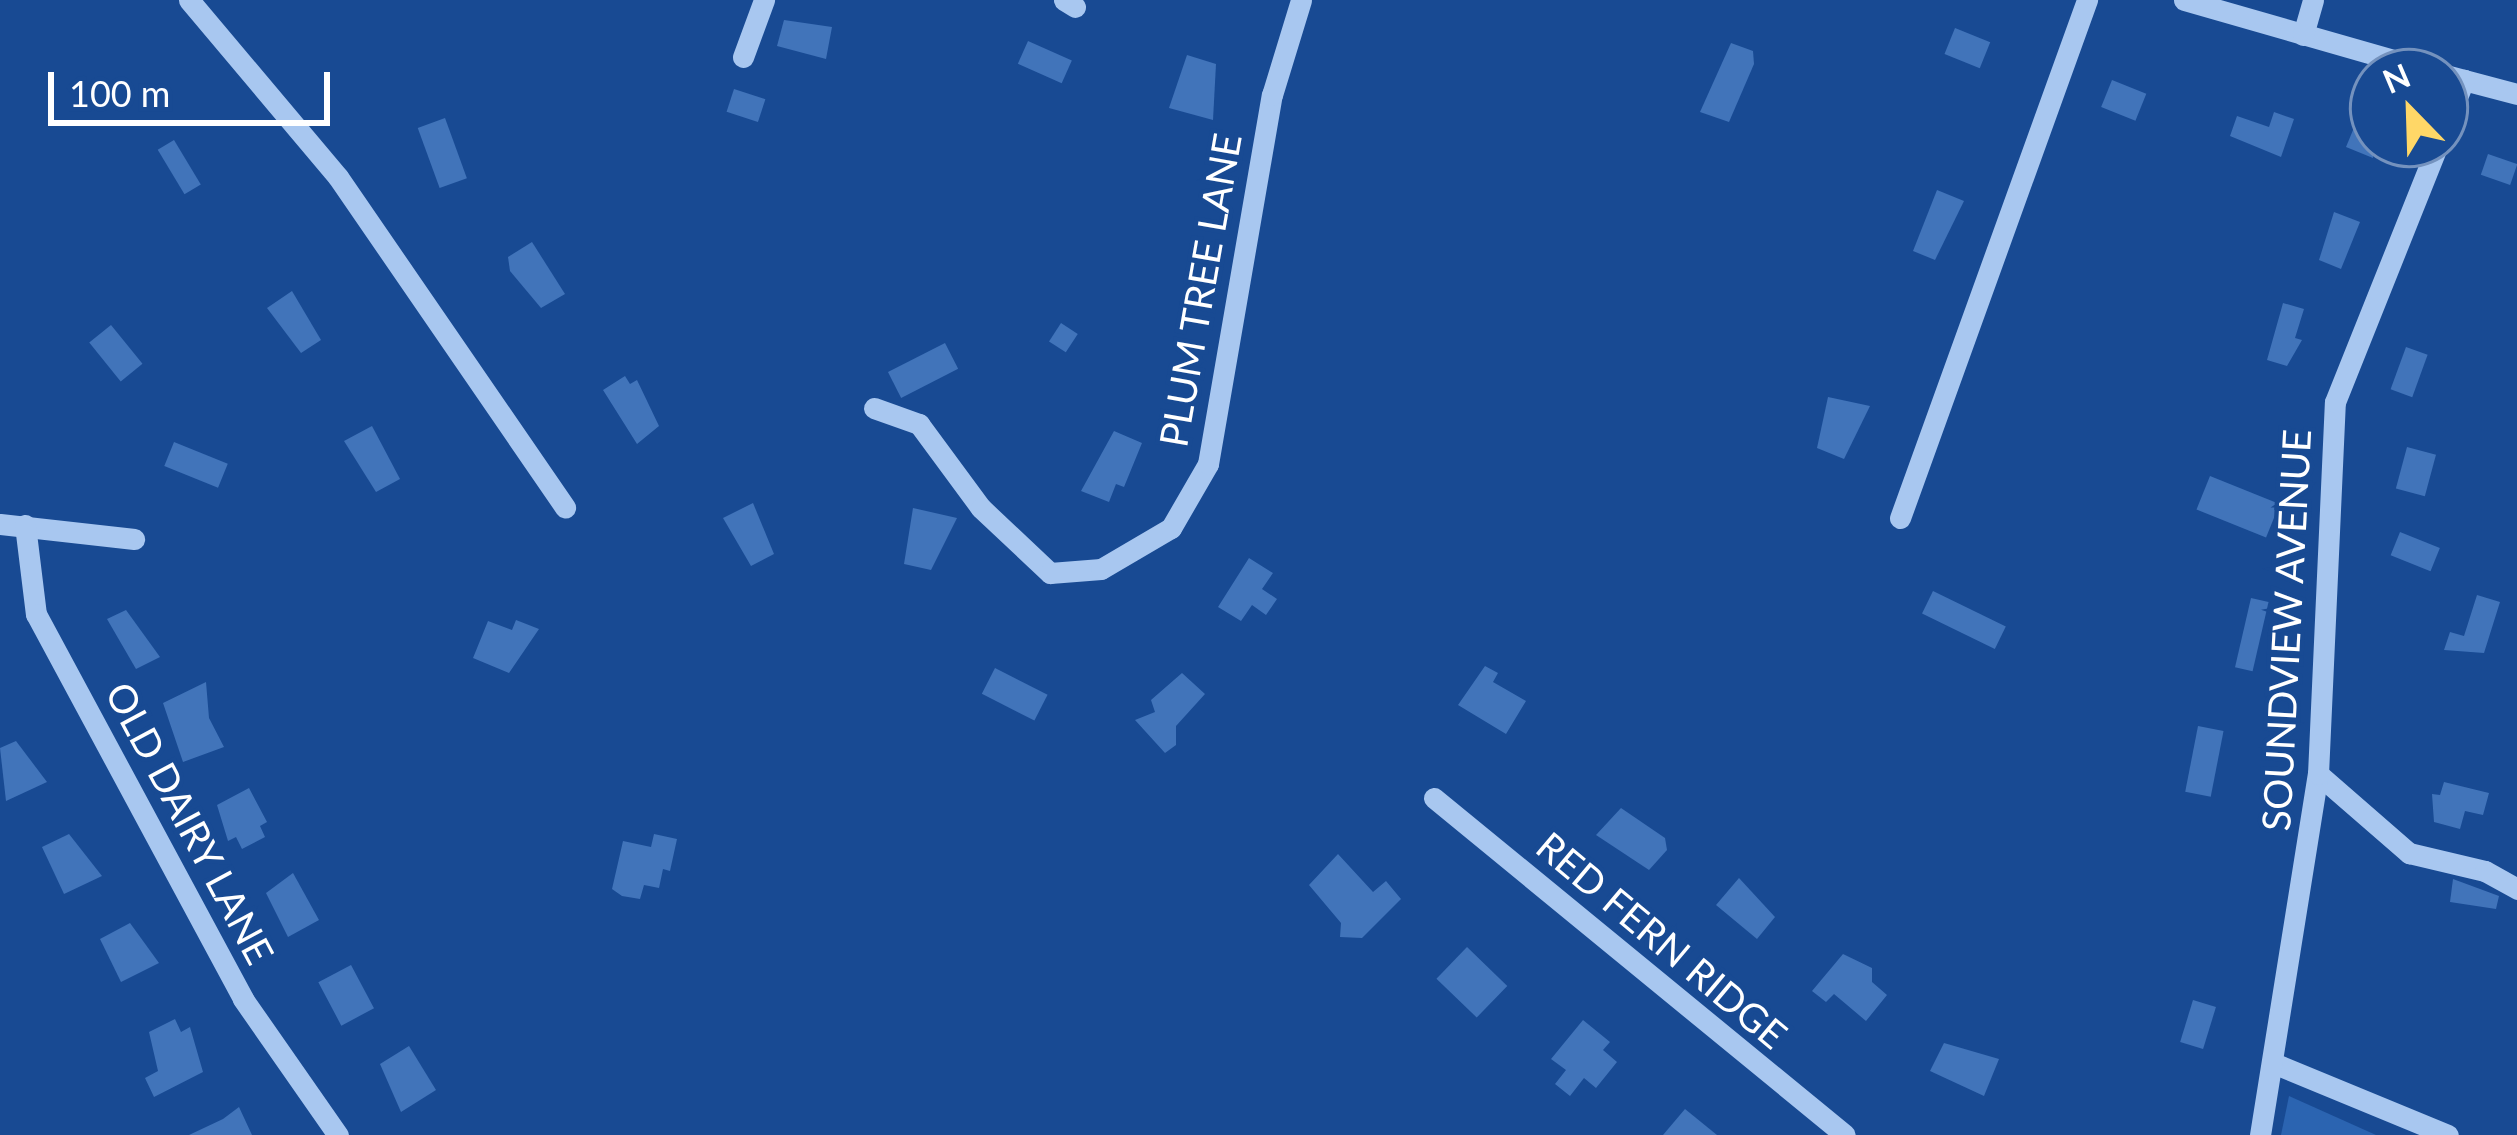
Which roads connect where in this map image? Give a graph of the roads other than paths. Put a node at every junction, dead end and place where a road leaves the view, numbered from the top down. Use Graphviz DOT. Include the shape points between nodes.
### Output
graph roads {
  1 [pos="189,0"];
  2 [pos="764,0"];
  3 [pos="1300,0"];
  4 [pos="2087,0"];
  5 [pos="2184,0"];
  6 [pos="2314,0"];
  7 [pos="2303,34"];
  8 [pos="2352,48"];
  9 [pos="743,56"];
  10 [pos="2469,81"];
  11 [pos="2517,94"];
  12 [pos="2428,168"];
  13 [pos="874,408"];
  14 [pos="566,507"];
  15 [pos="1900,518"];
  16 [pos="0,524"];
  17 [pos="25,526"];
  18 [pos="134,539"];
  19 [pos="2318,774"];
  20 [pos="1434,798"];
  21 [pos="2517,889"];
  22 [pos="2273,1063"];
  23 [pos="338,1135"];
  24 [pos="1845,1135"];
  25 [pos="2260,1135"];
  26 [pos="2448,1135"];
  1 -- 14 [label="street" via="338,177"];
  2 -- 9 [label="street"];
  3 -- 13 [label="street, PLUM TREE LANE" via="1268,116 1208,464 1171,528 1101,568 1050,573 981,508 919,424"];
  4 -- 15 [label="street"];
  5 -- 7 [label="street"];
  6 -- 7 [label="street"];
  7 -- 8 [label="street"];
  10 -- 11 [label="street"];
  12 -- 19 [label="street, SOUNDVIEW AVENUE" via="2335,402"];
  16 -- 17 [label="street"];
  17 -- 18 [label="street"];
  17 -- 23 [label="street, OLD DAIRY LANE" via="36,614 243,999"];
  19 -- 21 [label="street" via="2409,853 2485,871"];
  19 -- 22 [label="street, SOUNDVIEW AVENUE"];
  20 -- 24 [label="street, RED FERN RIDGE"];
  22 -- 25 [label="street, SOUNDVIEW AVENUE"];
  22 -- 26 [label="street"];
}
